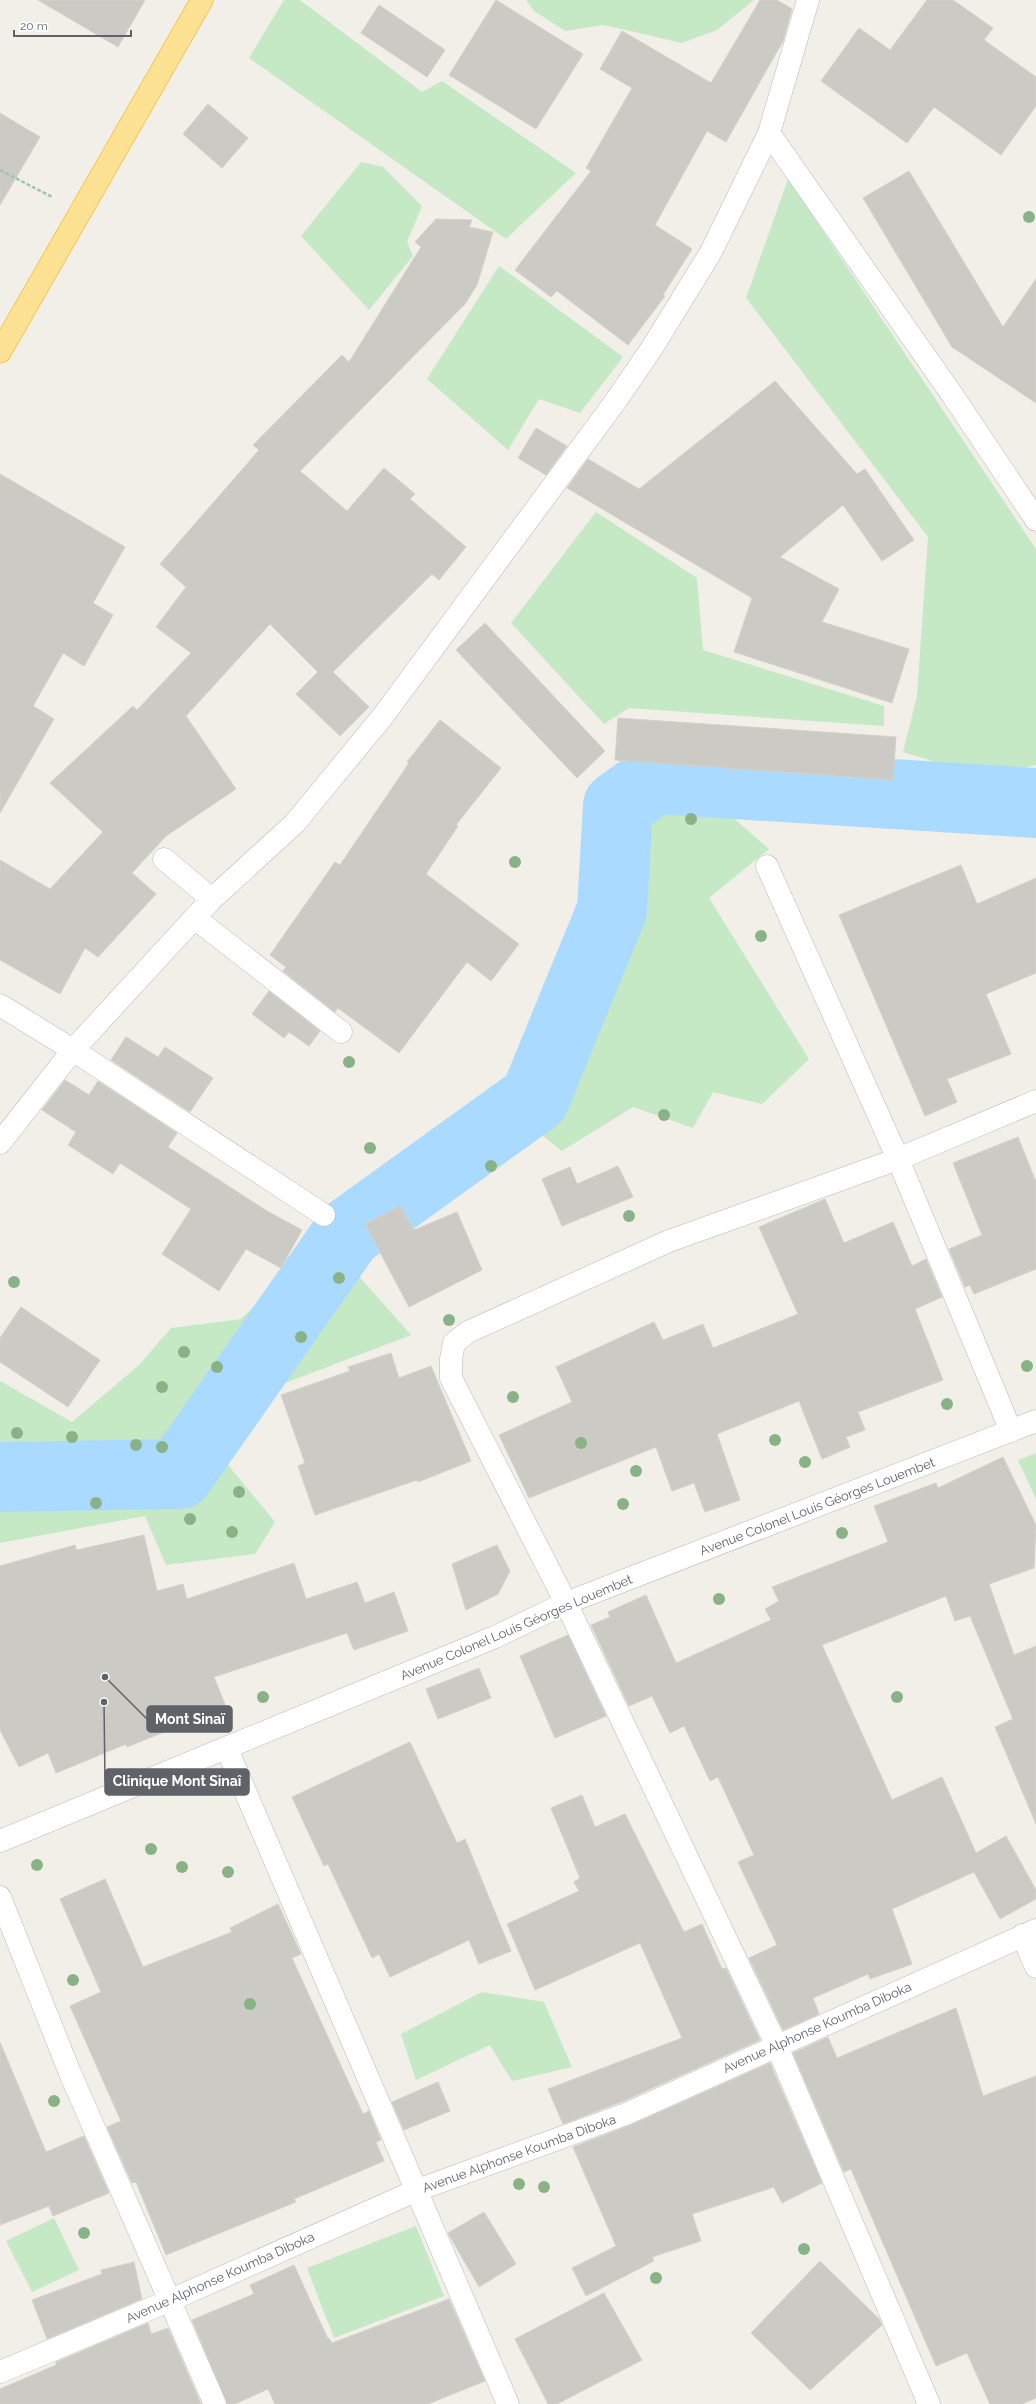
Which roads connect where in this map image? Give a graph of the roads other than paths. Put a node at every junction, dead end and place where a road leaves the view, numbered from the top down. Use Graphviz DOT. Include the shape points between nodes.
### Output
graph roads {
  1 [pos="202,0"];
  2 [pos="808,0"];
  3 [pos="769,133"];
  4 [pos="0,352"];
  5 [pos="1036,520"];
  6 [pos="164,859"];
  7 [pos="767,866"];
  8 [pos="212,899"];
  9 [pos="196,919"];
  10 [pos="0,1005"];
  11 [pos="341,1032"];
  12 [pos="73,1050"];
  13 [pos="1036,1101"];
  14 [pos="0,1143"];
  15 [pos="898,1159"];
  16 [pos="324,1215"];
  17 [pos="1036,1421"];
  18 [pos="1011,1431"];
  19 [pos="566,1603"];
  20 [pos="227,1749"];
  21 [pos="0,1841"];
  22 [pos="0,1897"];
  23 [pos="1029,1932"];
  24 [pos="1036,1967"];
  25 [pos="776,2044"];
  26 [pos="415,2191"];
  27 [pos="171,2300"];
  28 [pos="0,2372"];
  29 [pos="215,2404"];
  30 [pos="508,2404"];
  31 [pos="929,2404"];
  1 -- 4 [label="highway"];
  2 -- 3 [label="street"];
  3 -- 5 [label="street" via="951,393"];
  3 -- 8 [label="street" via="711,252 652,348 615,402 383,716 295,823"];
  6 -- 8 [label="street"];
  7 -- 15 [label="street"];
  8 -- 9 [label="street"];
  9 -- 11 [label="street"];
  9 -- 12 [label="street"];
  10 -- 12 [label="street"];
  12 -- 14 [label="street"];
  12 -- 16 [label="street"];
  13 -- 15 [label="street"];
  15 -- 18 [label="street"];
  15 -- 19 [label="street" via="669,1241 468,1332 454,1343 451,1378"];
  17 -- 18 [label="street, Avenue Colonel Louis Géorges Louembet"];
  18 -- 19 [label="street, Avenue Colonel Louis Géorges Louembet"];
  19 -- 20 [label="street, Avenue Colonel Louis Géorges Louembet" via="495,1637"];
  19 -- 25 [label="street"];
  20 -- 21 [label="street, Avenue Colonel Louis Géorges Louembet"];
  20 -- 26 [label="street"];
  22 -- 27 [label="street" via="70,2073"];
  23 -- 24 [label="street"];
  23 -- 25 [label="street, Avenue Alphonse Koumba Diboka"];
  25 -- 26 [label="street, Avenue Alphonse Koumba Diboka" via="626,2114"];
  25 -- 31 [label="street"];
  26 -- 27 [label="street, Avenue Alphonse Koumba Diboka"];
  26 -- 30 [label="street"];
  27 -- 28 [label="street, Avenue Alphonse Koumba Diboka"];
  27 -- 29 [label="street"];
}
